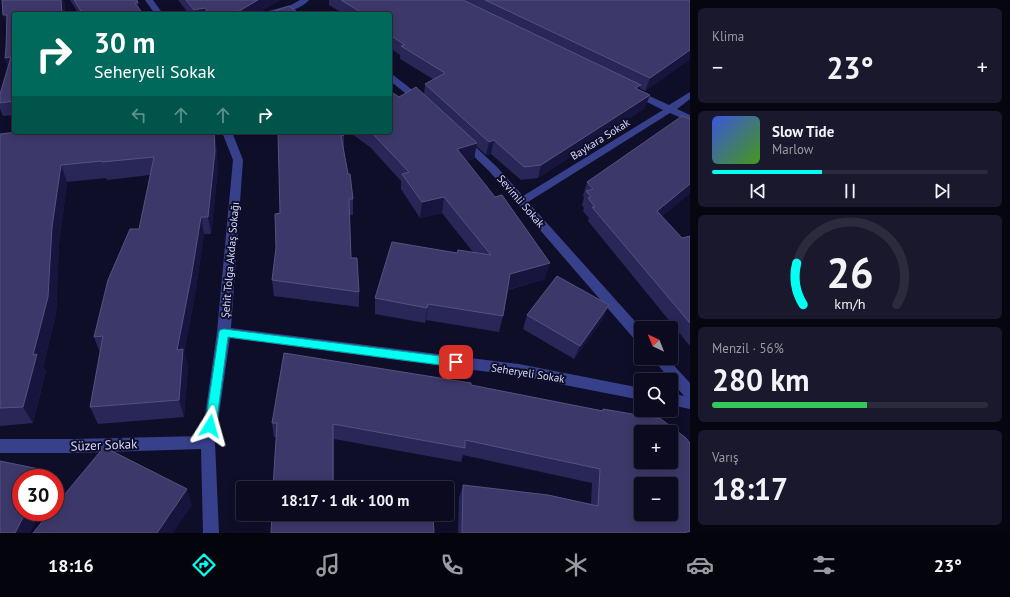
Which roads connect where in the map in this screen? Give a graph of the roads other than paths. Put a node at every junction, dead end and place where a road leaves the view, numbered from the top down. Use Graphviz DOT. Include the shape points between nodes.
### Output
graph roads {
  1 [pos="149,0"];
  2 [pos="305,0"];
  3 [pos="294,7"];
  4 [pos="158,12"];
  5 [pos="275,12"];
  6 [pos="301,12"];
  7 [pos="392,78"];
  8 [pos="626,89"];
  9 [pos="690,95"];
  10 [pos="669,110"];
  11 [pos="431,111"];
  12 [pos="690,120"];
  13 [pos="453,132"];
  14 [pos="228,134"];
  15 [pos="521,202"];
  16 [pos="634,329"];
  17 [pos="224,332"];
  18 [pos="665,365"];
  19 [pos="634,393"];
  20 [pos="690,393"];
  21 [pos="678,401"];
  22 [pos="690,403"];
  23 [pos="208,442"];
  24 [pos="0,446"];
  25 [pos="211,533"];
  1 -- 4 [label="street"];
  2 -- 3 [label="street"];
  3 -- 5 [label="street"];
  3 -- 6 [label="street"];
  7 -- 11 [label="street"];
  8 -- 10 [label="street"];
  9 -- 10 [label="street, Baykara Sokak"];
  10 -- 12 [label="street"];
  10 -- 15 [label="street, Baykara Sokak"];
  13 -- 15 [label="street, Sevimli Sokak" via="492,169"];
  14 -- 17 [label="street, Şehit Tolga Akdaş Sokağı" via="238,160"];
  15 -- 16 [label="street, Sevimli Sokak"];
  17 -- 19 [label="street, Seheryeli Sokak" via="519,370"];
  17 -- 23 [label="street, Şehit Tolga Akdaş Sokağı"];
  18 -- 20 [label="street"];
  21 -- 22 [label="street"];
  23 -- 24 [label="street, Süzer Sokak"];
  23 -- 25 [label="street, Şehit Tolga Akdaş Sokağı"];
}
